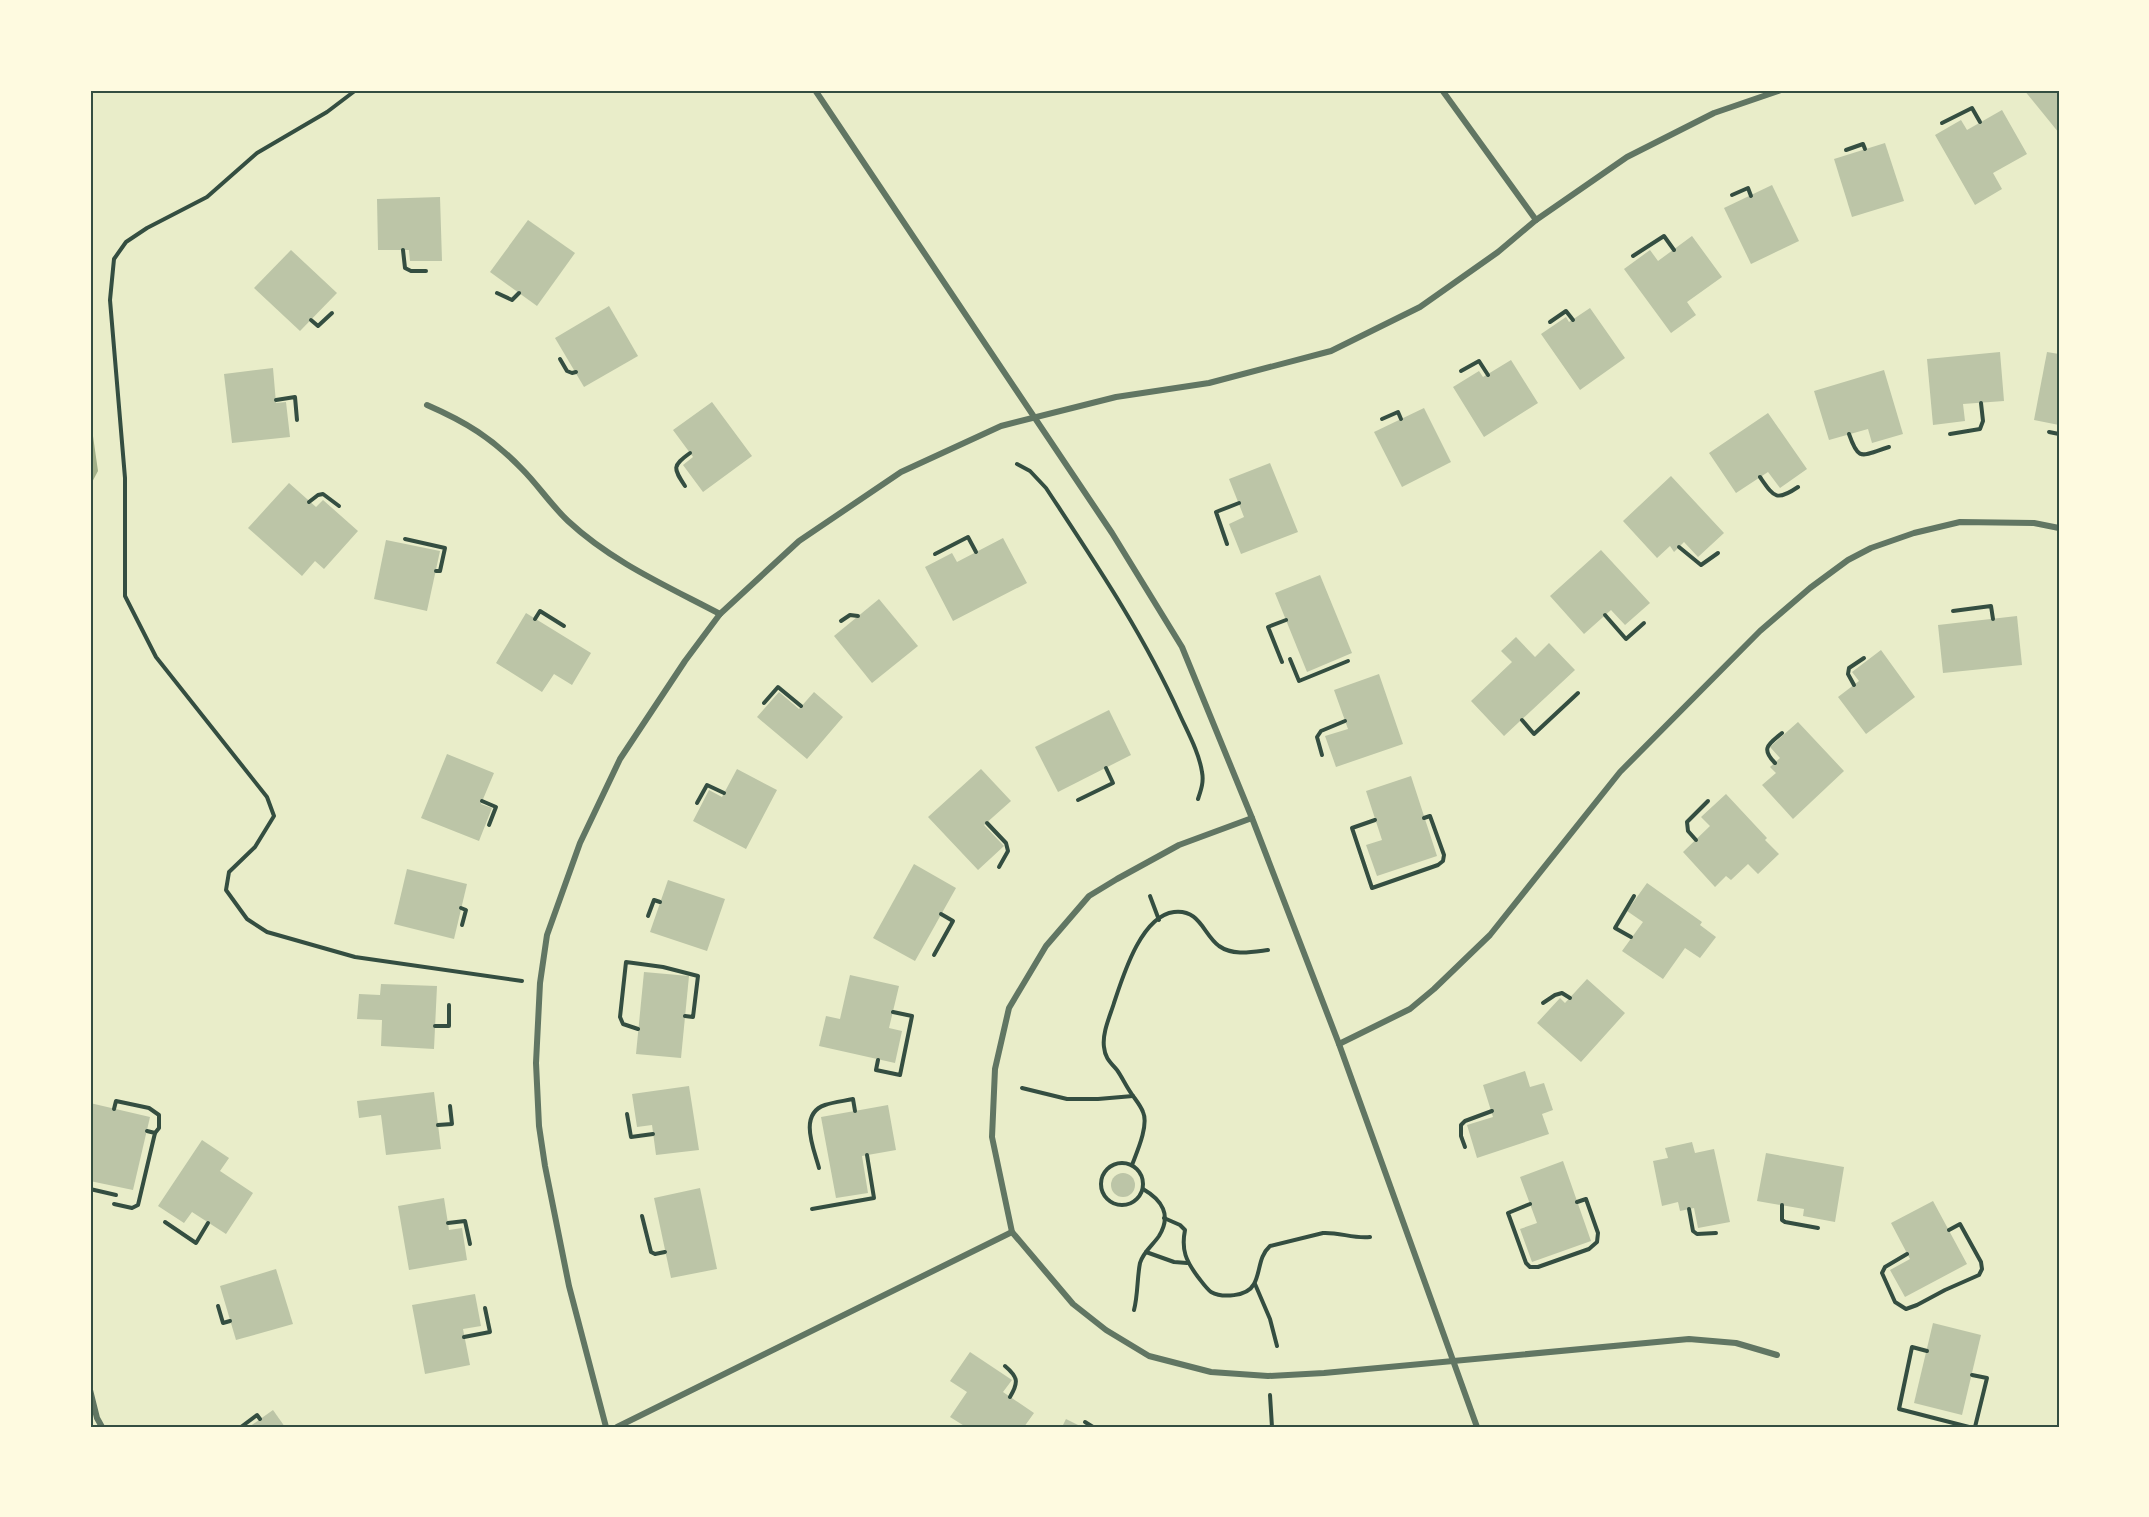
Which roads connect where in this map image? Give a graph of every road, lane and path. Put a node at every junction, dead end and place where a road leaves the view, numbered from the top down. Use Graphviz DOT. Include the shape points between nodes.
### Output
graph roads {
  1 [pos="356,90"];
  2 [pos="815,90"];
  3 [pos="1443,90"];
  4 [pos="1781,90"];
  5 [pos="1980,122"];
  6 [pos="1942,123"];
  7 [pos="1865,149"];
  8 [pos="1846,150"];
  9 [pos="1732,195"];
  10 [pos="1751,195"];
  11 [pos="1536,220"];
  12 [pos="403,250"];
  13 [pos="1674,250"];
  14 [pos="1634,256"];
  15 [pos="426,271"];
  16 [pos="497,293"];
  17 [pos="519,293"];
  18 [pos="332,313"];
  19 [pos="311,320"];
  20 [pos="1573,320"];
  21 [pos="1550,322"];
  22 [pos="560,359"];
  23 [pos="1461,371"];
  24 [pos="576,372"];
  25 [pos="1488,375"];
  26 [pos="276,400"];
  27 [pos="1981,403"];
  28 [pos="428,405"];
  29 [pos="1034,417"];
  30 [pos="1382,419"];
  31 [pos="1401,419"];
  32 [pos="297,420"];
  33 [pos="2049,432"];
  34 [pos="1849,434"];
  35 [pos="1950,434"];
  36 [pos="2059,434"];
  37 [pos="1888,447"];
  38 [pos="690,453"];
  39 [pos="1017,464"];
  40 [pos="1760,477"];
  41 [pos="685,486"];
  42 [pos="1798,487"];
  43 [pos="309,502"];
  44 [pos="1239,503"];
  45 [pos="339,506"];
  46 [pos="2059,528"];
  47 [pos="405,539"];
  48 [pos="1227,544"];
  49 [pos="1679,547"];
  50 [pos="976,552"];
  51 [pos="1718,553"];
  52 [pos="935,554"];
  53 [pos="436,571"];
  54 [pos="1953,611"];
  55 [pos="720,614"];
  56 [pos="1605,615"];
  57 [pos="858,616"];
  58 [pos="535,619"];
  59 [pos="1993,619"];
  60 [pos="1286,620"];
  61 [pos="841,621"];
  62 [pos="1644,623"];
  63 [pos="564,626"];
  64 [pos="1864,658"];
  65 [pos="1290,659"];
  66 [pos="1282,662"];
  67 [pos="1348,662"];
  68 [pos="1854,685"];
  69 [pos="1578,693"];
  70 [pos="764,703"];
  71 [pos="801,706"];
  72 [pos="1522,720"];
  73 [pos="1345,721"];
  74 [pos="1782,733"];
  75 [pos="1322,755"];
  76 [pos="1775,763"];
  77 [pos="1106,768"];
  78 [pos="724,793"];
  79 [pos="1198,799"];
  80 [pos="1078,800"];
  81 [pos="482,801"];
  82 [pos="1708,801"];
  83 [pos="697,804"];
  84 [pos="1252,818"];
  85 [pos="1424,818"];
  86 [pos="1375,820"];
  87 [pos="987,823"];
  88 [pos="489,825"];
  89 [pos="1696,840"];
  90 [pos="999,867"];
  91 [pos="1150,896"];
  92 [pos="1634,896"];
  93 [pos="660,902"];
  94 [pos="461,908"];
  95 [pos="941,914"];
  96 [pos="648,916"];
  97 [pos="1159,920"];
  98 [pos="462,925"];
  99 [pos="1631,937"];
  100 [pos="1268,950"];
  101 [pos="934,955"];
  102 [pos="540,983"];
  103 [pos="1570,998"];
  104 [pos="1543,1003"];
  105 [pos="449,1005"];
  106 [pos="893,1012"];
  107 [pos="685,1016"];
  108 [pos="435,1026"];
  109 [pos="638,1029"];
  110 [pos="1339,1044"];
  111 [pos="878,1059"];
  112 [pos="1022,1088"];
  113 [pos="1133,1096"];
  114 [pos="450,1106"];
  115 [pos="114,1109"];
  116 [pos="855,1111"];
  117 [pos="1492,1112"];
  118 [pos="627,1114"];
  119 [pos="438,1125"];
  120 [pos="147,1131"];
  121 [pos="155,1133"];
  122 [pos="653,1134"];
  123 [pos="1465,1147"];
  124 [pos="867,1155"];
  125 [pos="1132,1165"];
  126 [pos="819,1168"];
  127 [pos="90,1189"];
  128 [pos="1143,1189"];
  129 [pos="116,1195"];
  130 [pos="1577,1202"];
  131 [pos="114,1204"];
  132 [pos="1530,1204"];
  133 [pos="1782,1205"];
  134 [pos="812,1209"];
  135 [pos="1689,1209"];
  136 [pos="642,1216"];
  137 [pos="1164,1218"];
  138 [pos="165,1222"];
  139 [pos="208,1223"];
  140 [pos="448,1223"];
  141 [pos="1818,1228"];
  142 [pos="1949,1230"];
  143 [pos="1012,1232"];
  144 [pos="1716,1233"];
  145 [pos="1370,1237"];
  146 [pos="470,1244"];
  147 [pos="665,1252"];
  148 [pos="1146,1252"];
  149 [pos="1907,1254"];
  150 [pos="1188,1263"];
  151 [pos="1254,1284"];
  152 [pos="218,1306"];
  153 [pos="485,1308"];
  154 [pos="1134,1310"];
  155 [pos="231,1321"];
  156 [pos="464,1337"];
  157 [pos="1277,1346"];
  158 [pos="1927,1351"];
  159 [pos="1777,1355"];
  160 [pos="1452,1361"];
  161 [pos="1005,1366"];
  162 [pos="1972,1375"];
  163 [pos="1268,1376"];
  164 [pos="90,1390"];
  165 [pos="1010,1397"];
  166 [pos="260,1419"];
  167 [pos="1084,1422"];
  168 [pos="102,1427"];
  169 [pos="241,1427"];
  170 [pos="606,1427"];
  171 [pos="617,1427"];
  172 [pos="1093,1427"];
  173 [pos="1272,1427"];
  174 [pos="1477,1427"];
  175 [pos="1627,1427"];
  176 [pos="1634,1427"];
  177 [pos="1969,1427"];
  178 [pos="1975,1427"];
  1 -- 102 [label="path" via="257,153 207,197 126,242 114,259 110,300 125,477 125,596 156,657 267,797 274,816 255,848 229,872 227,881 226,890 247,919 267,932 355,957"];
  2 -- 29 [label="street"];
  3 -- 11 [label="street"];
  4 -- 11 [label="street" via="1714,113 1627,157"];
  5 -- 6 [label="path" via="1972,108"];
  7 -- 8 [label="path" via="1863,144"];
  9 -- 10 [label="path" via="1748,188"];
  11 -- 29 [label="street" via="1420,307 1331,351 1209,383 1116,398"];
  12 -- 15 [label="path" via="405,268"];
  13 -- 14 [label="path" via="1664,236"];
  16 -- 17 [label="path" via="512,300"];
  18 -- 19 [label="path" via="318,326"];
  20 -- 21 [label="path" via="1566,310"];
  22 -- 24 [label="path" via="567,371"];
  23 -- 25 [label="path" via="1479,361"];
  26 -- 32 [label="path" via="295,398"];
  27 -- 35 [label="path" via="1980,429"];
  28 -- 55 [label="street" via="463,421 494,443 522,468 567,520 607,553"];
  29 -- 55 [label="street" via="1001,426 894,476 800,541"];
  29 -- 84 [label="street" via="1182,647"];
  30 -- 31 [label="path" via="1398,412"];
  33 -- 36 [label="path"];
  34 -- 37 [label="path" via="1858,454"];
  38 -- 41 [label="path" via="675,467"];
  39 -- 79 [label="path" via="1047,488 1141,637 1202,771 1203,786"];
  40 -- 42 [label="path" via="1773,496 1786,496"];
  43 -- 45 [label="path" via="323,494"];
  44 -- 48 [label="path" via="1216,513"];
  46 -- 110 [label="street" via="2034,523 1960,522 1914,533 1848,560 1760,631 1626,765 1490,936 1410,1009"];
  47 -- 53 [label="path" via="445,548 440,571"];
  49 -- 51 [label="path" via="1701,565"];
  50 -- 52 [label="path" via="968,537"];
  54 -- 59 [label="path" via="1991,606"];
  55 -- 102 [label="street" via="620,759 580,843 547,935"];
  56 -- 62 [label="path" via="1626,639"];
  57 -- 61 [label="path" via="850,615"];
  58 -- 63 [label="path" via="540,611"];
  60 -- 66 [label="path" via="1268,627"];
  64 -- 68 [label="path" via="1849,668"];
  65 -- 67 [label="path" via="1299,681"];
  69 -- 72 [label="path" via="1534,734"];
  70 -- 71 [label="path" via="778,687"];
  73 -- 75 [label="path" via="1321,731 1317,737"];
  74 -- 76 [label="path" via="1767,750"];
  77 -- 80 [label="path" via="1113,783"];
  78 -- 83 [label="path" via="707,785"];
  81 -- 88 [label="path" via="496,807"];
  82 -- 89 [label="path" via="1687,822 1688,831"];
  84 -- 110 [label="street"];
  84 -- 143 [label="street" via="1179,845 1089,896 1046,946 1013,1000 995,1069 992,1137"];
  85 -- 86 [label="path" via="1430,816 1443,861 1372,888 1352,828"];
  87 -- 90 [label="path" via="1006,843 1008,851"];
  91 -- 97 [label="path"];
  92 -- 99 [label="path" via="1616,928"];
  93 -- 96 [label="path" via="654,900"];
  94 -- 98 [label="path" via="465,909"];
  95 -- 101 [label="path" via="953,921"];
  97 -- 100 [label="path" via="1177,911 1188,913 1218,946 1244,954"];
  97 -- 113 [label="path" via="1131,954 1104,1037 1107,1059"];
  102 -- 170 [label="street" via="536,1063 539,1126 569,1286"];
  103 -- 104 [label="path" via="1562,993"];
  105 -- 108 [label="path" via="449,1026"];
  106 -- 111 [label="path" via="912,1016 900,1075 876,1070"];
  107 -- 109 [label="path" via="693,1017 698,976 626,962 620,1017 623,1024"];
  110 -- 160 [label="street"];
  112 -- 113 [label="path" via="1066,1099"];
  113 -- 125 [label="path" via="1145,1123"];
  114 -- 119 [label="path" via="452,1124"];
  115 -- 121 [label="path" via="116,1101 149,1108 159,1115"];
  116 -- 126 [label="path" via="853,1099 823,1105 815,1111 810,1119 810,1134"];
  117 -- 123 [label="path" via="1461,1125"];
  118 -- 122 [label="path" via="631,1137"];
  120 -- 121 [label="path"];
  121 -- 131 [label="path" via="138,1205 132,1208"];
  124 -- 134 [label="path" via="874,1198"];
  125 -- 128 [label="path" via="1142,1175"];
  125 -- 128 [label="path" via="1112,1166 1102,1176 1102,1190 1110,1202 1124,1206 1137,1200"];
  127 -- 129 [label="path"];
  128 -- 137 [label="path" via="1162,1203"];
  130 -- 132 [label="path" via="1586,1199 1598,1233 1597,1242 1589,1249 1538,1267 1526,1263 1508,1213"];
  133 -- 141 [label="path" via="1785,1222"];
  135 -- 144 [label="path" via="1693,1231"];
  136 -- 147 [label="path" via="651,1252"];
  137 -- 148 [label="path" via="1160,1234"];
  137 -- 150 [label="path" via="1185,1230 1183,1248"];
  138 -- 139 [label="path" via="196,1243"];
  140 -- 146 [label="path" via="465,1221"];
  142 -- 149 [label="path" via="1960,1224 1981,1262 1979,1275 1906,1309 1895,1302 1882,1273 1884,1267"];
  143 -- 163 [label="street" via="1073,1304 1149,1356 1211,1372"];
  143 -- 171 [label="street"];
  145 -- 151 [label="path" via="1323,1233 1270,1246 1263,1252"];
  148 -- 150 [label="path"];
  148 -- 154 [label="path"];
  150 -- 151 [label="path" via="1209,1291 1218,1295 1241,1293"];
  151 -- 157 [label="path"];
  152 -- 155 [label="path" via="223,1323"];
  153 -- 156 [label="path" via="490,1332"];
  158 -- 177 [label="path" via="1912,1347 1899,1409"];
  159 -- 160 [label="street" via="1736,1343 1689,1339"];
  160 -- 163 [label="street"];
  160 -- 174 [label="street"];
  161 -- 165 [label="path" via="1017,1381"];
  162 -- 178 [label="path" via="1987,1378"];
  163 -- 173 [label="path"];
  164 -- 168 [label="street"];
  166 -- 169 [label="path" via="257,1415"];
  167 -- 172 [label="path"];
  175 -- 176 [label="path"];
}
